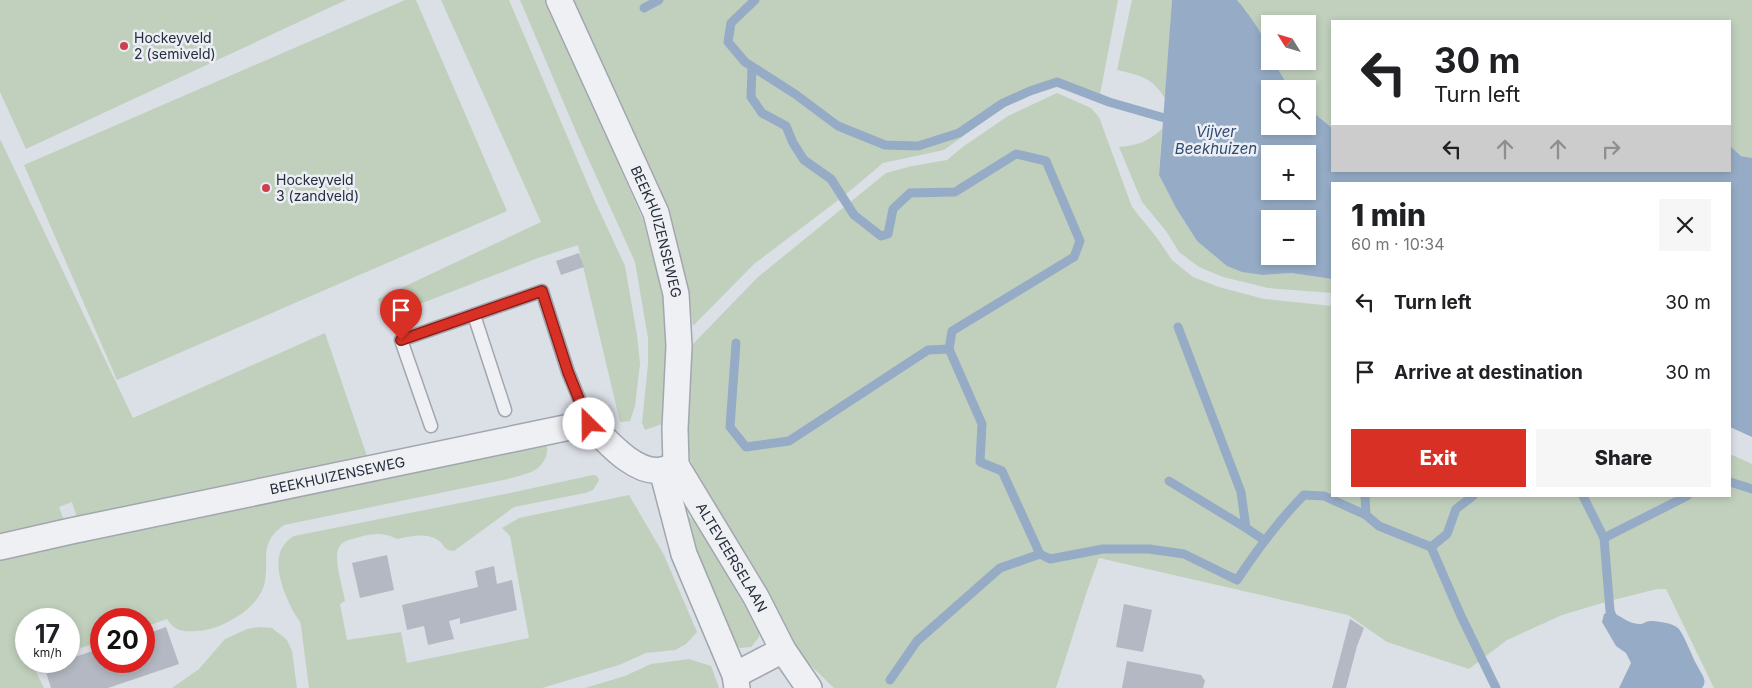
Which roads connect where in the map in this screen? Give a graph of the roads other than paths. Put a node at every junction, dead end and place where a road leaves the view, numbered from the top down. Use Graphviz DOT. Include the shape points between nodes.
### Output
graph roads {
  1 [pos="559,0"];
  2 [pos="474,315"];
  3 [pos="505,410"];
  4 [pos="589,424"];
  5 [pos="431,426"];
  6 [pos="669,468"];
  7 [pos="0,547"];
  8 [pos="783,650"];
  9 [pos="736,682"];
  10 [pos="809,688"];
  1 -- 6 [label="street, BEEKHUIZENSEWEG" via="656,213 676,294 679,346 675,429"];
  2 -- 3 [label="lane"];
  2 -- 4 [label="lane" via="542,291"];
  2 -- 5 [label="lane" via="401,340"];
  4 -- 6 [label="street" via="620,454 646,469"];
  4 -- 7 [label="street, BEEKHUIZENSEWEG"];
  6 -- 8 [label="street, ALTEVEERSELAAN" via="756,597"];
  6 -- 9 [label="street, BEEKHUIZENSEWEG" via="684,554"];
  8 -- 9 [label="street"];
  8 -- 10 [label="street, ALTEVEERSELAAN"];
}
